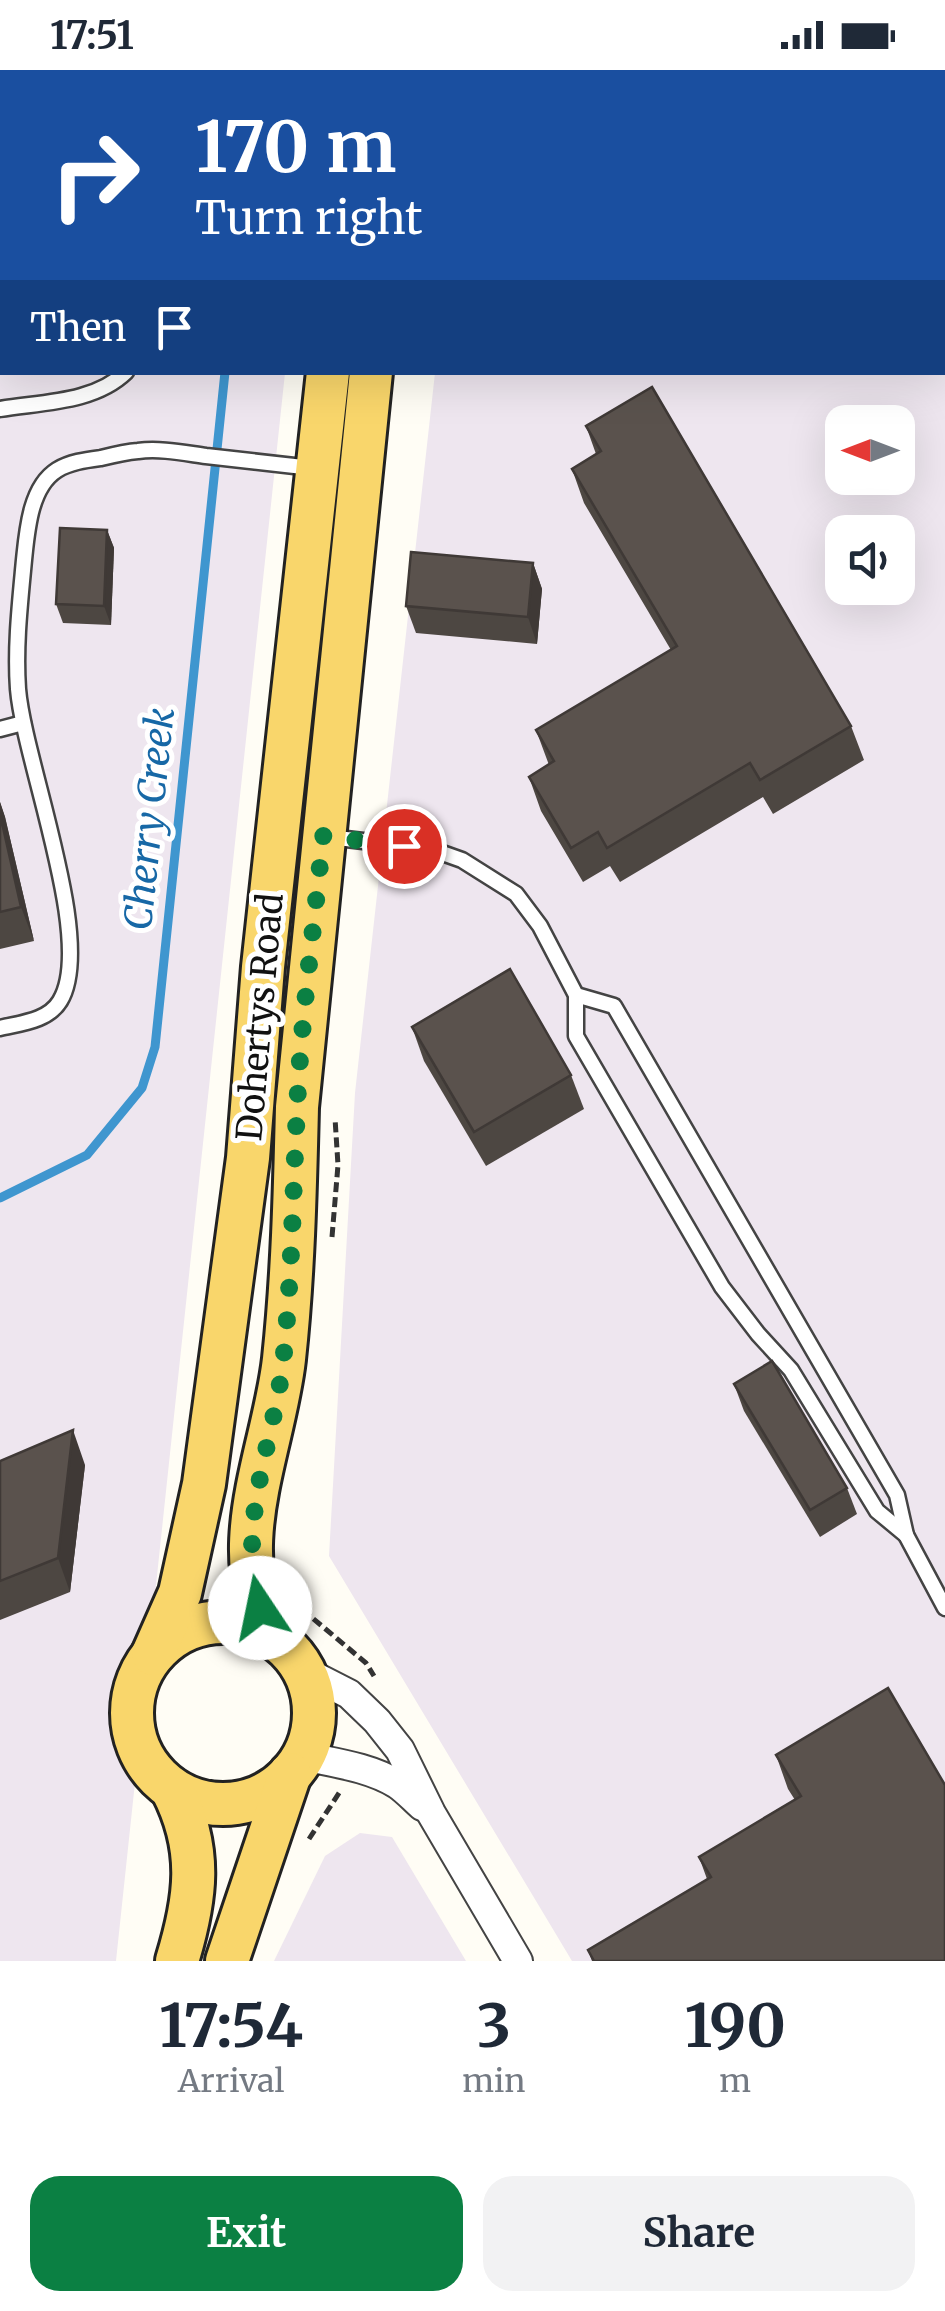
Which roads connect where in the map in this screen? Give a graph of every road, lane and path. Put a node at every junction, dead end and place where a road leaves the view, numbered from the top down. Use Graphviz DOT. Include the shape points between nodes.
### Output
graph roads {
  1 [pos="123,375"];
  2 [pos="328,375"];
  3 [pos="372,375"];
  4 [pos="0,409"];
  5 [pos="318,469"];
  6 [pos="23,723"];
  7 [pos="0,729"];
  8 [pos="323,836"];
  9 [pos="576,995"];
  10 [pos="0,1028"];
  11 [pos="906,1535"];
  12 [pos="290,1584"];
  13 [pos="945,1608"];
  14 [pos="272,1636"];
  15 [pos="153,1654"];
  16 [pos="304,1671"];
  17 [pos="377,1690"];
  18 [pos="297,1765"];
  19 [pos="172,1789"];
  20 [pos="431,1813"];
  21 [pos="177,1961"];
  22 [pos="227,1961"];
  23 [pos="518,1961"];
  1 -- 4 [label="lane" via="90,394"];
  2 -- 5 [label="main road, Dohertys Road"];
  3 -- 8 [label="main road, Dohertys Road"];
  5 -- 6 [label="lane" via="138,450 54,471 32,511 25,548 18,636"];
  5 -- 15 [label="main road, Dohertys Road" via="262,967 248,1158 204,1484 180,1593"];
  6 -- 7 [label="lane"];
  6 -- 10 [label="lane" via="72,954 60,1001 45,1017"];
  8 -- 9 [label="lane" via="431,849 490,876 516,894 540,926"];
  8 -- 14 [label="main road, Dohertys Road" via="297,1107 283,1365 251,1538 252,1584"];
  9 -- 11 [label="lane" via="576,1036 722,1287 791,1370 876,1511"];
  9 -- 11 [label="lane" via="614,1006 897,1496"];
  11 -- 13 [label="lane"];
  12 -- 17 [label="path" via="310,1616 366,1663"];
  14 -- 15 [label="main road" via="223,1621 173,1636"];
  14 -- 16 [label="main road"];
  15 -- 19 [label="main road" via="132,1700 132,1726 153,1772"];
  16 -- 18 [label="main road" via="314,1698 313,1728"];
  16 -- 20 [label="street" via="349,1694 377,1720"];
  18 -- 19 [label="main road" via="270,1791 246,1801 196,1800"];
  18 -- 20 [label="street" via="352,1766 398,1785"];
  18 -- 22 [label="main road"];
  19 -- 21 [label="main road" via="186,1814 195,1867"];
  20 -- 23 [label="street"];
}
